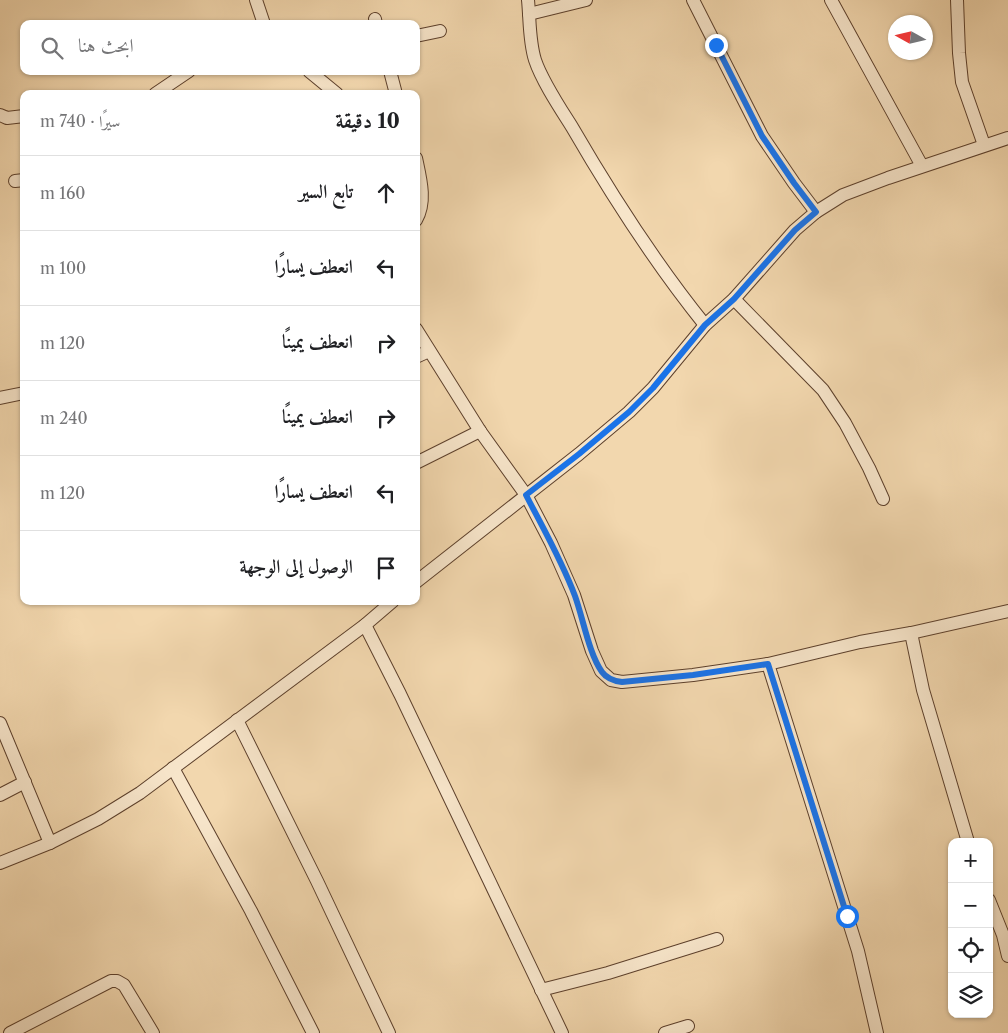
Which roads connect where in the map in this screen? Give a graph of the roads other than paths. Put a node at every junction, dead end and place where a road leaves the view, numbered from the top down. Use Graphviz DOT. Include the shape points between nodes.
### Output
graph roads {
  1 [pos="256,0"];
  2 [pos="528,0"];
  3 [pos="586,0"];
  4 [pos="693,0"];
  5 [pos="831,0"];
  6 [pos="957,0"];
  7 [pos="529,14"];
  8 [pos="262,20"];
  9 [pos="440,31"];
  10 [pos="420,35"];
  11 [pos="183,75"];
  12 [pos="314,75"];
  13 [pos="391,75"];
  14 [pos="162,90"];
  15 [pos="332,90"];
  16 [pos="395,90"];
  17 [pos="0,115"];
  18 [pos="20,116"];
  19 [pos="1008,138"];
  20 [pos="984,146"];
  21 [pos="922,166"];
  22 [pos="420,179"];
  23 [pos="420,212"];
  24 [pos="816,212"];
  25 [pos="734,299"];
  26 [pos="705,325"];
  27 [pos="420,336"];
  28 [pos="429,351"];
  29 [pos="420,355"];
  30 [pos="20,394"];
  31 [pos="0,398"];
  32 [pos="480,430"];
  33 [pos="420,461"];
  34 [pos="526,495"];
  35 [pos="882,499"];
  36 [pos="420,579"];
  37 [pos="388,605"];
  38 [pos="1008,611"];
  39 [pos="365,625"];
  40 [pos="910,633"];
  41 [pos="768,664"];
  42 [pos="237,720"];
  43 [pos="0,724"];
  44 [pos="173,768"];
  45 [pos="25,782"];
  46 [pos="0,795"];
  47 [pos="967,838"];
  48 [pos="50,843"];
  49 [pos="0,864"];
  50 [pos="993,910"];
  51 [pos="717,939"];
  52 [pos="1008,956"];
  53 [pos="541,990"];
  54 [pos="688,1026"];
  55 [pos="10,1033"];
  56 [pos="153,1033"];
  57 [pos="313,1033"];
  58 [pos="389,1033"];
  59 [pos="562,1033"];
  60 [pos="665,1033"];
  61 [pos="877,1033"];
  1 -- 8 [label="street"];
  2 -- 7 [label="street"];
  3 -- 7 [label="street"];
  4 -- 24 [label="street" via="762,136"];
  5 -- 21 [label="street"];
  6 -- 20 [label="street" via="962,82"];
  7 -- 26 [label="street" via="535,61 556,101 648,249"];
  9 -- 10 [label="street"];
  11 -- 14 [label="street"];
  12 -- 15 [label="street"];
  13 -- 16 [label="street"];
  17 -- 18 [label="street"];
  19 -- 20 [label="street"];
  20 -- 21 [label="street"];
  21 -- 24 [label="street" via="843,195"];
  22 -- 23 [label="street"];
  24 -- 25 [label="street" via="795,230"];
  25 -- 26 [label="street"];
  25 -- 35 [label="street" via="823,390 845,423"];
  26 -- 34 [label="street" via="629,412"];
  27 -- 28 [label="street"];
  28 -- 29 [label="street"];
  28 -- 32 [label="street"];
  30 -- 31 [label="street"];
  32 -- 33 [label="street"];
  32 -- 34 [label="street"];
  34 -- 36 [label="street"];
  34 -- 41 [label="street" via="551,542 574,595 592,651 605,676 622,682"];
  37 -- 39 [label="street"];
  38 -- 40 [label="street"];
  39 -- 42 [label="street"];
  39 -- 53 [label="street"];
  40 -- 41 [label="street"];
  40 -- 47 [label="street" via="923,690"];
  41 -- 61 [label="street" via="858,951"];
  42 -- 44 [label="street"];
  42 -- 58 [label="street"];
  43 -- 45 [label="street"];
  44 -- 48 [label="street" via="98,819"];
  44 -- 57 [label="street"];
  45 -- 46 [label="street"];
  45 -- 48 [label="street"];
  48 -- 49 [label="street"];
  50 -- 52 [label="street"];
  51 -- 53 [label="street"];
  53 -- 59 [label="street"];
  54 -- 60 [label="street"];
  55 -- 56 [label="street" via="111,981 124,985"];
}
